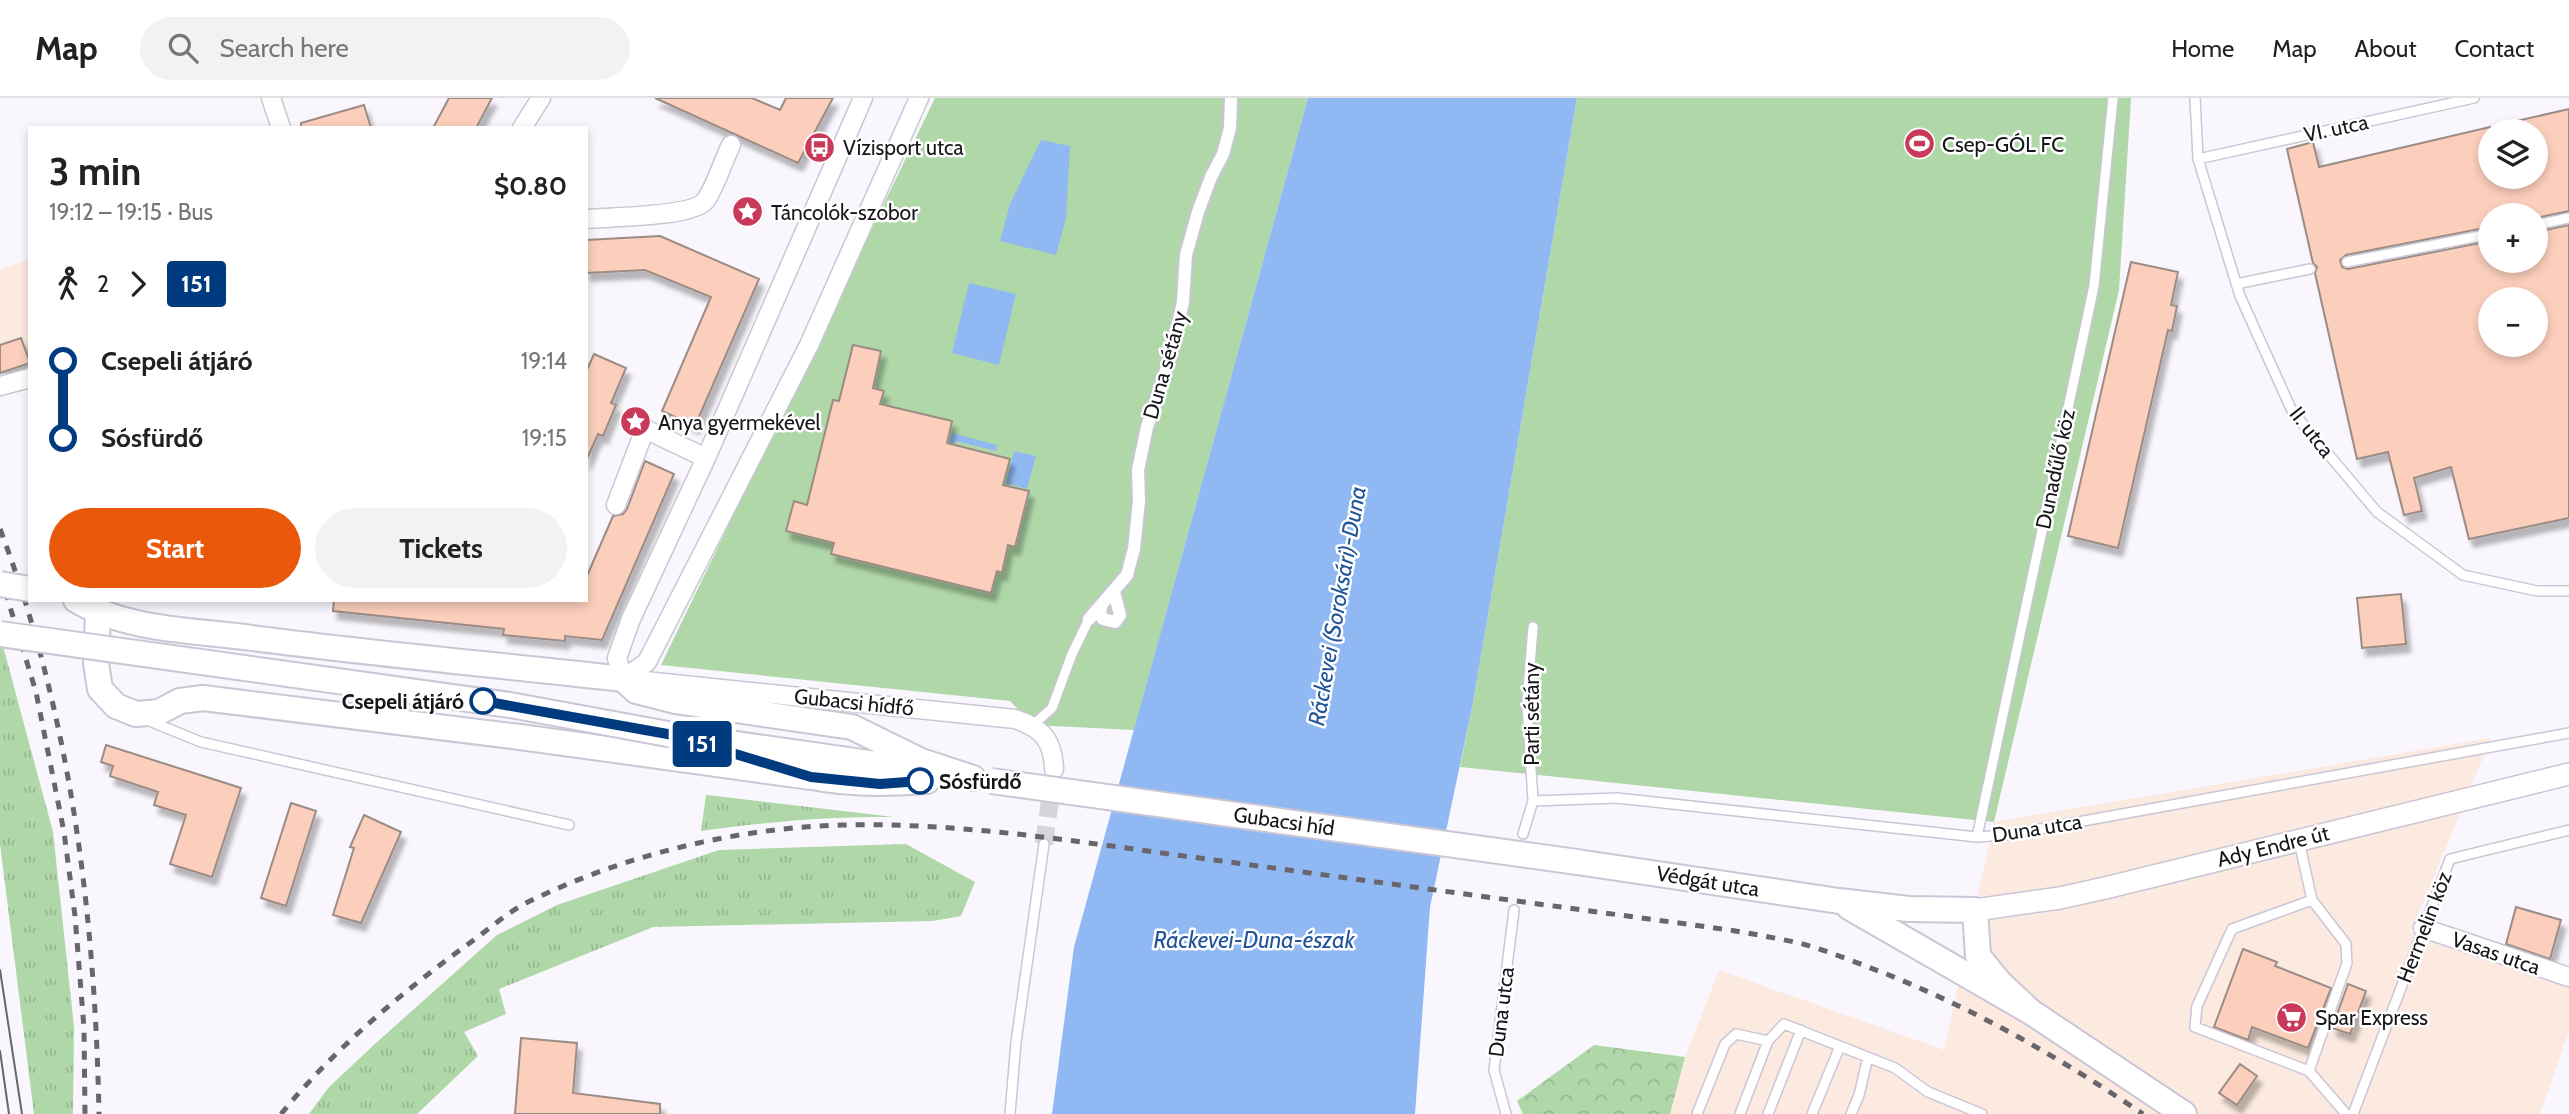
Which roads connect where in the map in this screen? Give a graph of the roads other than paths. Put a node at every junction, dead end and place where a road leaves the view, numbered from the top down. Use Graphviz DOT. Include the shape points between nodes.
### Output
graph roads {
  1 [pos="271,98"];
  2 [pos="541,98"];
  3 [pos="863,98"];
  4 [pos="919,98"];
  5 [pos="1231,98"];
  6 [pos="2113,98"];
  7 [pos="2195,98"];
  8 [pos="2474,98"];
  9 [pos="280,126"];
  10 [pos="523,126"];
  11 [pos="731,145"];
  12 [pos="2198,159"];
  13 [pos="2569,218"];
  14 [pos="588,219"];
  15 [pos="2548,222"];
  16 [pos="2478,236"];
  17 [pos="2347,262"];
  18 [pos="2310,269"];
  19 [pos="2236,284"];
  20 [pos="28,379"];
  21 [pos="0,386"];
  22 [pos="706,458"];
  23 [pos="616,505"];
  24 [pos="0,584"];
  25 [pos="28,589"];
  26 [pos="2569,591"];
  27 [pos="1114,592"];
  28 [pos="79,602"];
  29 [pos="1101,606"];
  30 [pos="98,613"];
  31 [pos="632,619"];
  32 [pos="1089,619"];
  33 [pos="1533,627"];
  34 [pos="661,632"];
  35 [pos="0,634"];
  36 [pos="623,679"];
  37 [pos="136,714"];
  38 [pos="1033,725"];
  39 [pos="2569,733"];
  40 [pos="673,735"];
  41 [pos="1054,769"];
  42 [pos="2569,774"];
  43 [pos="811,777"];
  44 [pos="982,780"];
  45 [pos="1533,801"];
  46 [pos="569,825"];
  47 [pos="2569,830"];
  48 [pos="1523,834"];
  49 [pos="1977,837"];
  50 [pos="2299,839"];
  51 [pos="1044,844"];
  52 [pos="1577,862"];
  53 [pos="2312,900"];
  54 [pos="1839,901"];
  55 [pos="1514,910"];
  56 [pos="1975,910"];
  57 [pos="2423,928"];
  58 [pos="2569,977"];
  59 [pos="2031,1012"];
  60 [pos="1801,1030"];
  61 [pos="1769,1041"];
  62 [pos="1840,1046"];
  63 [pos="1868,1057"];
  64 [pos="2309,1071"];
  65 [pos="1010,1114"];
  66 [pos="1506,1114"];
  67 [pos="1697,1114"];
  68 [pos="1740,1114"];
  69 [pos="1768,1114"];
  70 [pos="1812,1114"];
  71 [pos="1851,1114"];
  72 [pos="1982,1114"];
  73 [pos="2184,1114"];
  74 [pos="2346,1114"];
  75 [pos="2353,1114"];
  1 -- 9 [label="street"];
  2 -- 10 [label="street"];
  3 -- 22 [label="street"];
  4 -- 34 [label="street" via="808,345"];
  5 -- 27 [label="street, Duna sétány" via="1230,128 1195,222 1171,355 1147,427 1138,470 1134,549 1127,575"];
  6 -- 49 [label="lane, Dunadűlő köz" via="2094,286"];
  7 -- 12 [label="lane, II. utca"];
  8 -- 12 [label="lane, VI. utca"];
  11 -- 14 [label="street" via="705,201 694,208"];
  12 -- 19 [label="lane, II. utca"];
  13 -- 15 [label="lane"];
  16 -- 17 [label="lane"];
  18 -- 19 [label="lane"];
  19 -- 26 [label="lane, II. utca" via="2292,411 2378,512 2463,575 2537,591"];
  20 -- 21 [label="street"];
  22 -- 23 [label="street" via="645,429"];
  22 -- 31 [label="street"];
  24 -- 25 [label="main road, bridge"];
  27 -- 29 [label="street"];
  27 -- 29 [label="street" via="1120,615 1115,622 1103,619"];
  28 -- 30 [label="main road"];
  29 -- 32 [label="street"];
  30 -- 36 [label="main road" via="127,622"];
  30 -- 37 [label="main road" via="100,689 116,706"];
  31 -- 34 [label="street"];
  31 -- 36 [label="street" via="617,658"];
  32 -- 38 [label="lane" via="1052,708"];
  33 -- 45 [label="lane, Parti sétány" via="1527,704"];
  34 -- 36 [label="street" via="647,662"];
  35 -- 40 [label="main road, bridge" via="510,705"];
  36 -- 38 [label="street, Gubacsi hídfő" via="1015,719"];
  36 -- 44 [label="main road" via="636,691 675,701 852,727 921,761"];
  37 -- 43 [label="main road" via="203,698"];
  37 -- 46 [label="lane" via="201,742"];
  38 -- 41 [label="street" via="1048,741"];
  39 -- 49 [label="lane, Duna utca"];
  40 -- 43 [label="main road"];
  40 -- 44 [label="main road"];
  42 -- 50 [label="street, Ady Endre út"];
  43 -- 44 [label="main road" via="880,784"];
  44 -- 52 [label="main road, Gubacsi híd, bridge"];
  45 -- 48 [label="lane"];
  45 -- 49 [label="lane, Duna utca" via="1617,798"];
  47 -- 57 [label="lane, Hermelin köz" via="2451,859"];
  50 -- 53 [label="lane"];
  50 -- 56 [label="street, Ady Endre út" via="2060,898"];
  51 -- 65 [label="lane"];
  52 -- 54 [label="main road, Védgát utca"];
  53 -- 64 [label="lane" via="2346,944 2347,963"];
  53 -- 64 [label="lane" via="2232,929 2197,1006 2195,1027"];
  54 -- 56 [label="main road, Védgát utca"];
  54 -- 59 [label="main road, Védgát utca"];
  55 -- 66 [label="lane, Duna utca" via="1494,1070"];
  56 -- 59 [label="main road, Védgát utca" via="1978,956"];
  57 -- 58 [label="street, Vasas utca"];
  57 -- 75 [label="lane, Hermelin köz"];
  59 -- 73 [label="main road, Védgát utca"];
  60 -- 61 [label="lane" via="1784,1024"];
  60 -- 62 [label="lane"];
  60 -- 69 [label="lane"];
  61 -- 67 [label="lane" via="1736,1034 1725,1044"];
  61 -- 68 [label="lane"];
  62 -- 63 [label="lane"];
  62 -- 70 [label="lane"];
  63 -- 71 [label="lane"];
  63 -- 72 [label="lane" via="1895,1068 1928,1092"];
  64 -- 74 [label="lane"];
}
